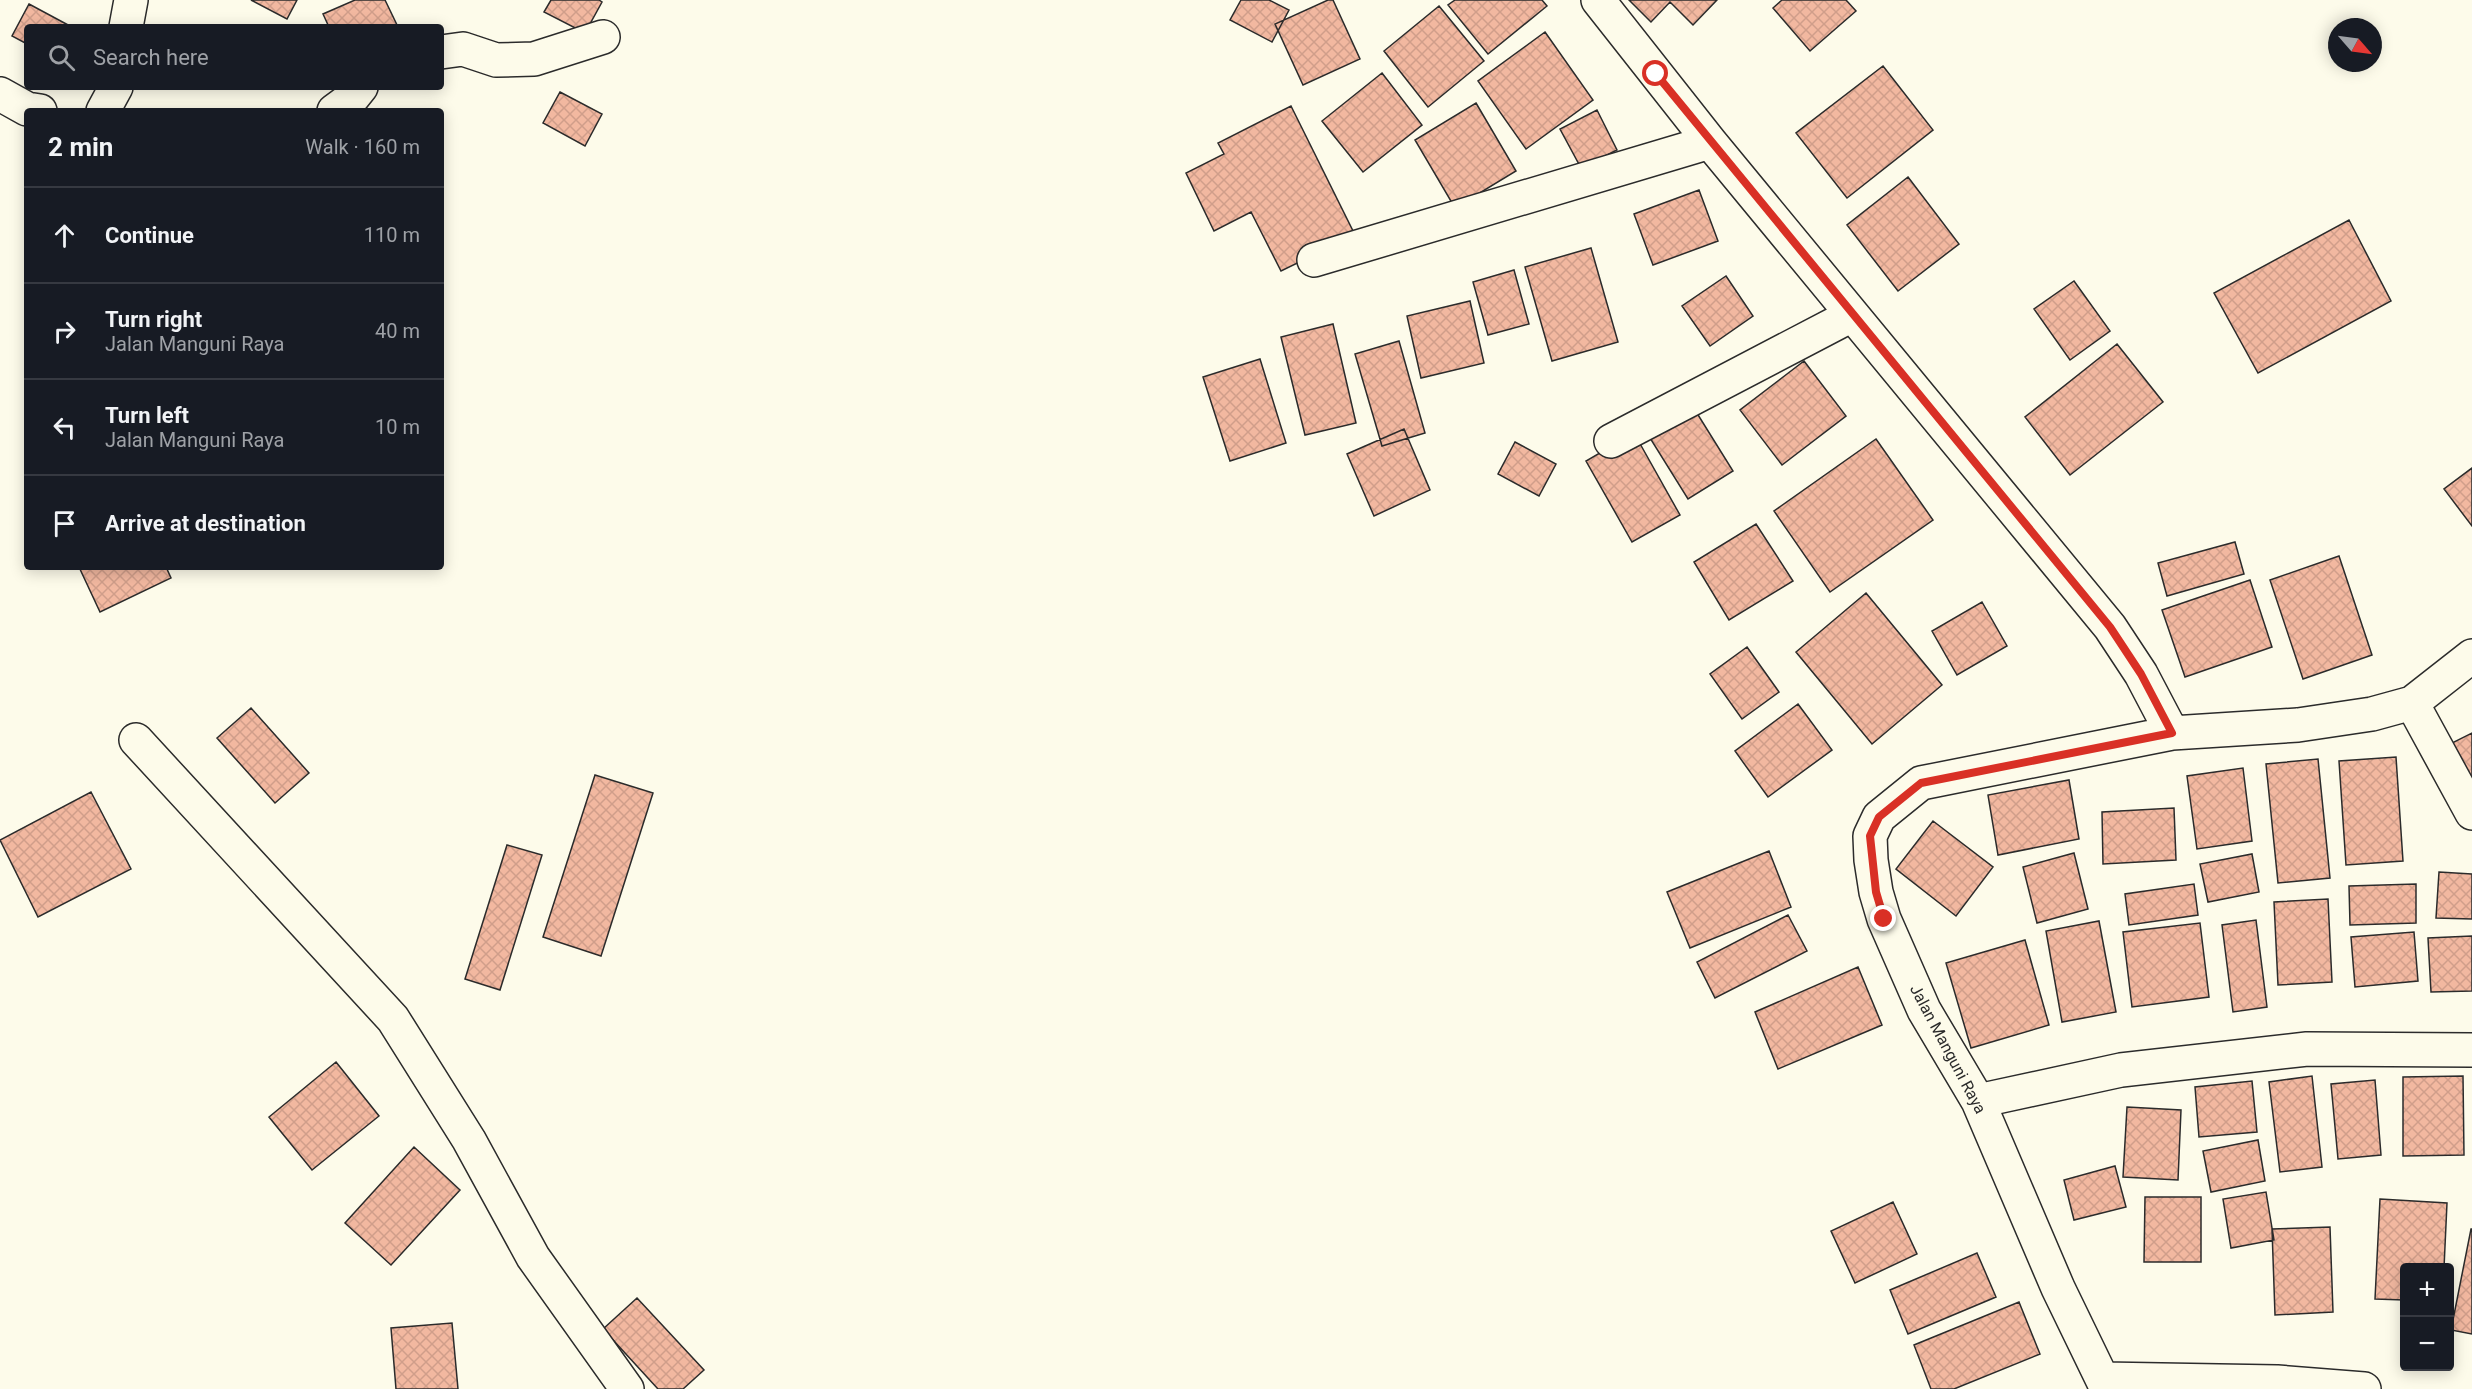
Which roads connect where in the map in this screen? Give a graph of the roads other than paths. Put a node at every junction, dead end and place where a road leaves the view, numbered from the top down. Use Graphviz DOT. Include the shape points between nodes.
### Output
graph roads {
  1 [pos="131,0"];
  2 [pos="1598,0"];
  3 [pos="127,24"];
  4 [pos="603,37"];
  5 [pos="444,52"];
  6 [pos="114,90"];
  7 [pos="359,90"];
  8 [pos="0,93"];
  9 [pos="25,108"];
  10 [pos="106,108"];
  11 [pos="338,108"];
  12 [pos="1710,142"];
  13 [pos="1314,260"];
  14 [pos="1852,315"];
  15 [pos="1611,441"];
  16 [pos="2472,656"];
  17 [pos="2412,703"];
  18 [pos="2172,733"];
  19 [pos="136,740"];
  20 [pos="2472,813"];
  21 [pos="2472,1050"];
  22 [pos="1978,1101"];
  23 [pos="2105,1384"];
  24 [pos="627,1389"];
  25 [pos="2364,1389"];
  1 -- 3 [label="street"];
  2 -- 12 [label="street"];
  4 -- 5 [label="street" via="534,59 496,60 463,49"];
  6 -- 10 [label="street"];
  7 -- 11 [label="street"];
  8 -- 9 [label="street"];
  12 -- 13 [label="street"];
  12 -- 14 [label="street"];
  14 -- 15 [label="street"];
  14 -- 18 [label="street" via="2110,627 2141,674"];
  16 -- 17 [label="street, Jalan Manguni Raya"];
  17 -- 18 [label="street, Jalan Manguni Raya" via="2372,714 2298,725"];
  17 -- 20 [label="street"];
  18 -- 22 [label="street, Jalan Manguni Raya" via="1921,783 1879,817 1870,844 1884,919 1924,1010"];
  19 -- 24 [label="street" via="393,1019 469,1140 533,1257"];
  21 -- 22 [label="street" via="2307,1049 2121,1070"];
  22 -- 23 [label="street, Jalan Manguni Raya" via="2058,1288"];
  23 -- 25 [label="street" via="2277,1382"];
}
